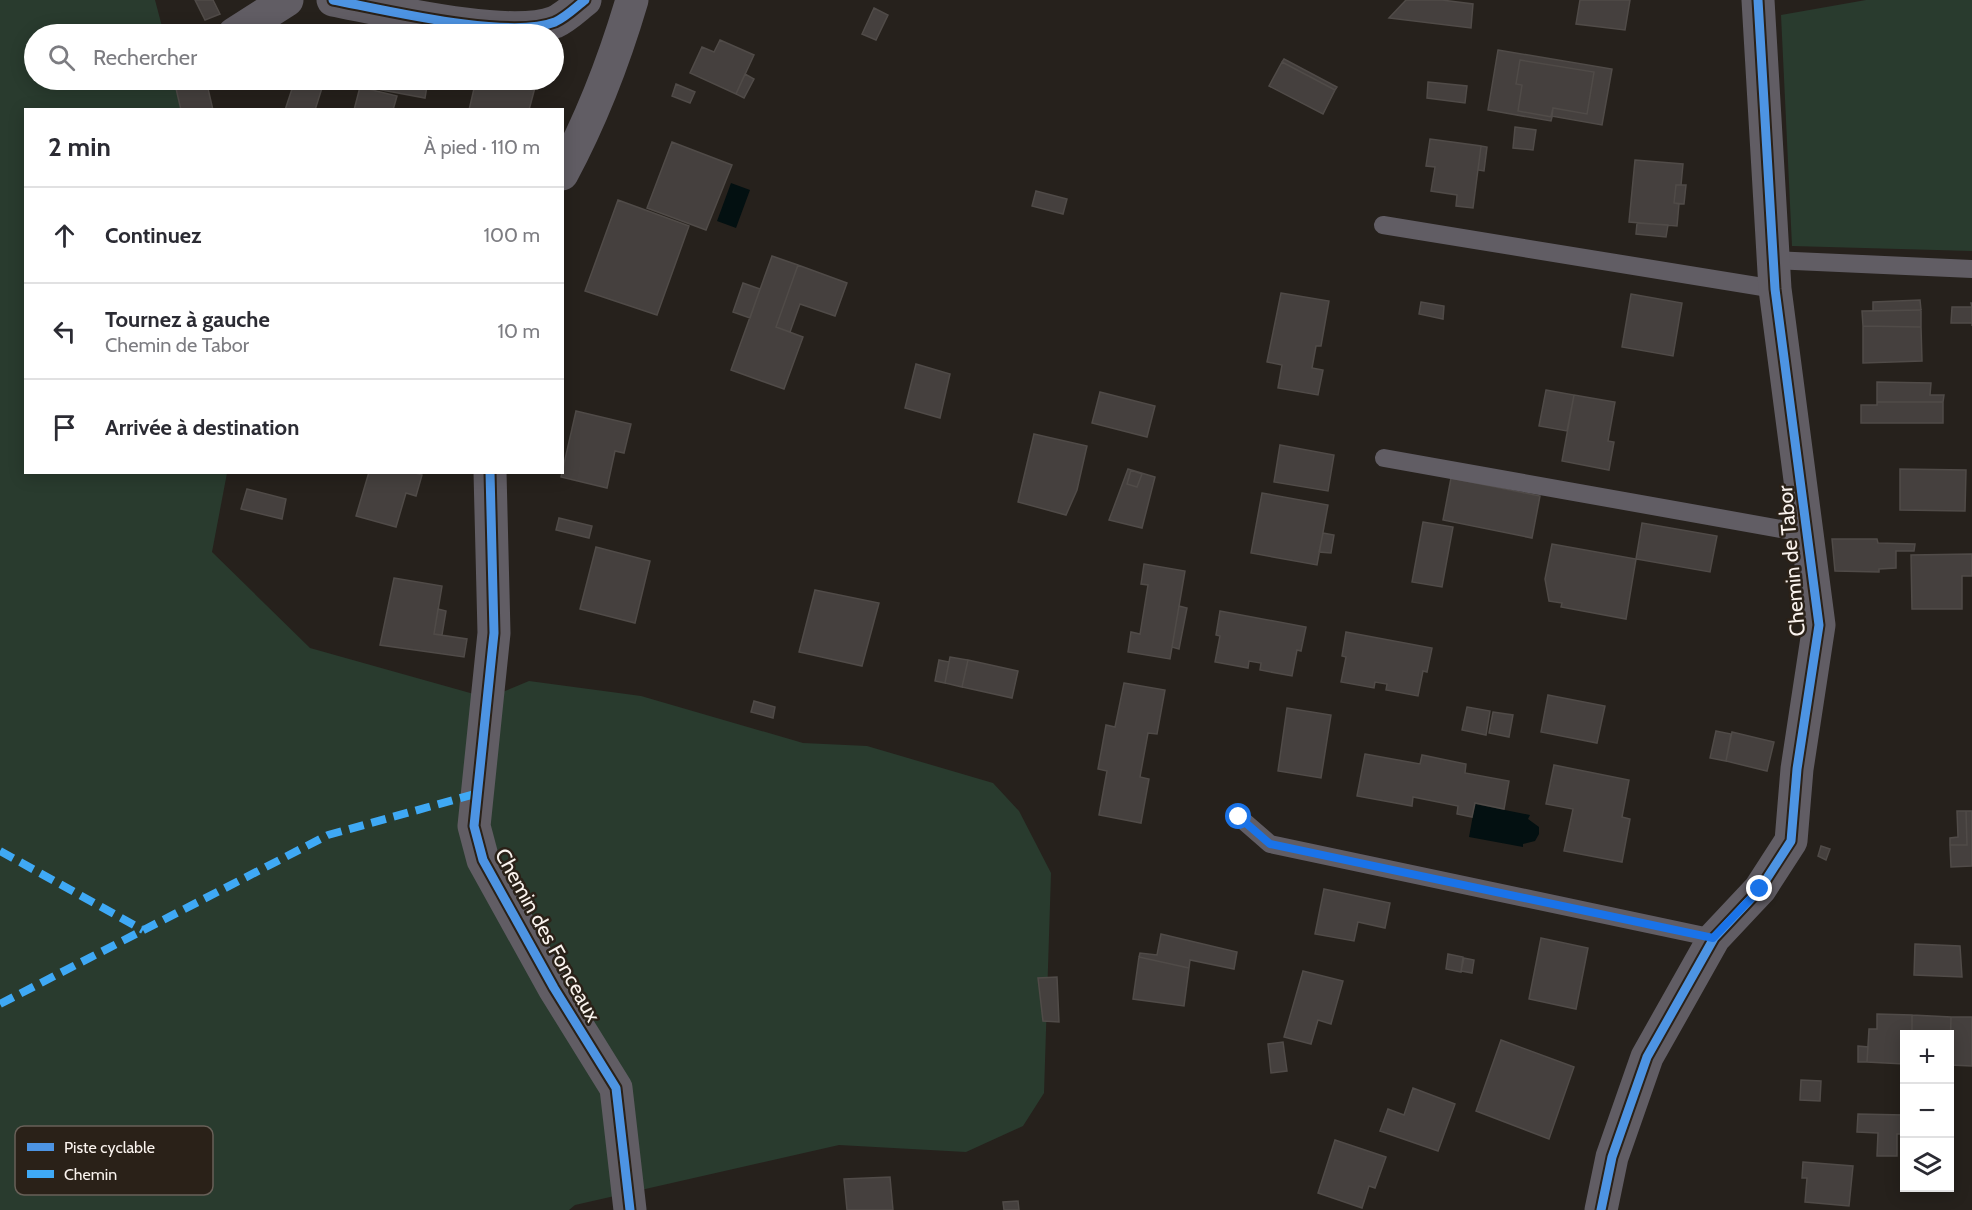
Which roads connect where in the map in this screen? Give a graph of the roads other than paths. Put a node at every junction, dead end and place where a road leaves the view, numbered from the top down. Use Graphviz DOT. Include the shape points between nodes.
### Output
graph roads {
  1 [pos="287,0"];
  2 [pos="333,0"];
  3 [pos="585,0"];
  4 [pos="632,0"];
  5 [pos="1758,0"];
  6 [pos="250,24"];
  7 [pos="469,24"];
  8 [pos="548,24"];
  9 [pos="564,170"];
  10 [pos="1383,225"];
  11 [pos="1972,269"];
  12 [pos="1775,274"];
  13 [pos="1384,458"];
  14 [pos="490,474"];
  15 [pos="1809,534"];
  16 [pos="1239,817"];
  17 [pos="1713,938"];
  18 [pos="630,1210"];
  19 [pos="1601,1210"];
  1 -- 6 [label="street"];
  2 -- 7 [label="street"];
  3 -- 8 [label="street"];
  4 -- 9 [label="street" via="615,57 587,127"];
  5 -- 12 [label="street, Chemin de Tabor"];
  10 -- 12 [label="lane"];
  11 -- 12 [label="lane"];
  12 -- 15 [label="street, Chemin de Tabor"];
  13 -- 15 [label="lane"];
  14 -- 18 [label="street, Chemin des Fonceaux" via="494,633 474,826 483,860 554,988 616,1088"];
  15 -- 17 [label="street, Chemin de Tabor" via="1819,625 1797,769 1791,841 1760,889"];
  16 -- 17 [label="lane" via="1270,844"];
  17 -- 19 [label="street, Chemin de Tabor" via="1647,1057 1612,1157"];
}
